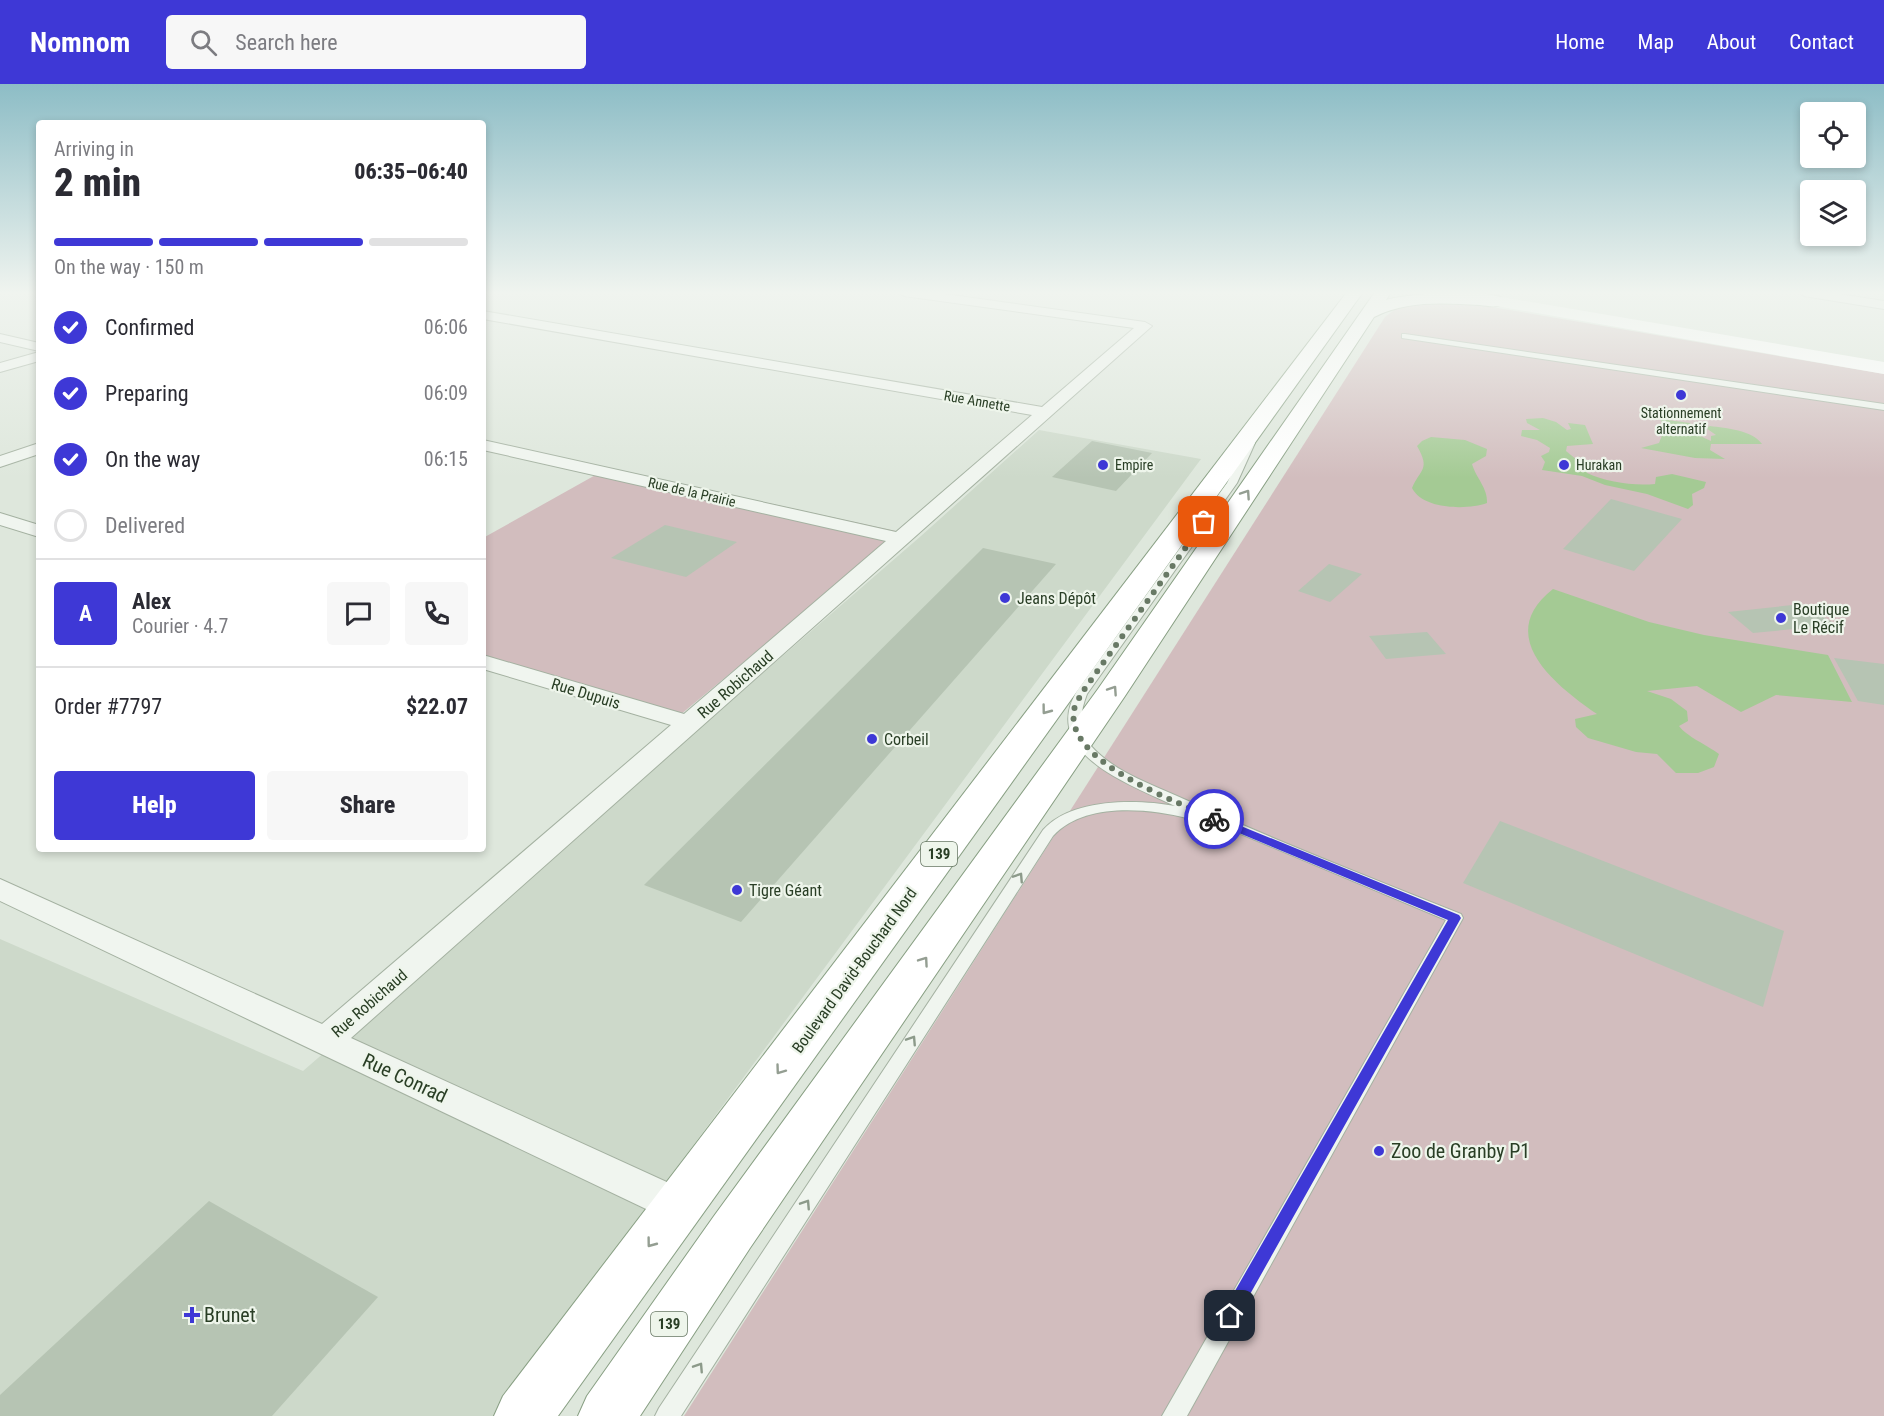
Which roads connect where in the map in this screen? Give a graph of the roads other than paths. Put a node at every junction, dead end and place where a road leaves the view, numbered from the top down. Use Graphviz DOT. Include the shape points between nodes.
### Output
graph roads {
  1 [pos="708,354"];
  2 [pos="1114,354"];
  3 [pos="1316,354"];
  4 [pos="1328,354"];
  5 [pos="1529,354"];
  6 [pos="1804,354"];
  7 [pos="36,357"];
  8 [pos="0,368"];
  9 [pos="1884,368"];
  10 [pos="1884,406"];
  11 [pos="1266,412"];
  12 [pos="1046,413"];
  13 [pos="486,447"];
  14 [pos="36,449"];
  15 [pos="0,462"];
  16 [pos="0,519"];
  17 [pos="36,530"];
  18 [pos="902,539"];
  19 [pos="486,663"];
  20 [pos="690,723"];
  21 [pos="1079,737"];
  22 [pos="1221,822"];
  23 [pos="0,889"];
  24 [pos="325,1041"];
  25 [pos="679,1206"];
  26 [pos="523,1416"];
  27 [pos="607,1416"];
  28 [pos="667,1416"];
  29 [pos="1174,1416"];
  1 -- 12 [label="street, Rue Annette"];
  2 -- 12 [label="street, Rue Robichaud"];
  3 -- 11 [label="main road, Boulevard David-Bouchard Nord / 139"];
  21 -- 4 [label="main road, Boulevard David-Bouchard Nord / 139, one-way"];
  5 -- 10 [label="lane"];
  6 -- 9 [label="main road"];
  7 -- 8 [label="street"];
  11 -- 21 [label="lane" via="1232,483 1081,694 1074,711"];
  11 -- 25 [label="main road, Boulevard David-Bouchard Nord / 139, one-way"];
  12 -- 18 [label="street, Rue Robichaud"];
  13 -- 18 [label="street, Rue de la Prairie"];
  14 -- 15 [label="street"];
  16 -- 17 [label="street"];
  18 -- 20 [label="street, Rue Robichaud"];
  19 -- 20 [label="street, Rue Dupuis"];
  20 -- 24 [label="street, Rue Robichaud"];
  21 -- 22 [label="lane" via="1106,766"];
  27 -- 21 [label="main road, Boulevard David-Bouchard Nord / 139, one-way"];
  28 -- 22 [label="lane, one-way" via="1055,826 1072,817 1129,806 1165,808"];
  22 -- 29 [label="lane" via="1455,918"];
  23 -- 24 [label="street, Rue Conrad"];
  24 -- 25 [label="street, Rue Conrad"];
  25 -- 26 [label="main road, Boulevard David-Bouchard Nord / 139, one-way"];
}
